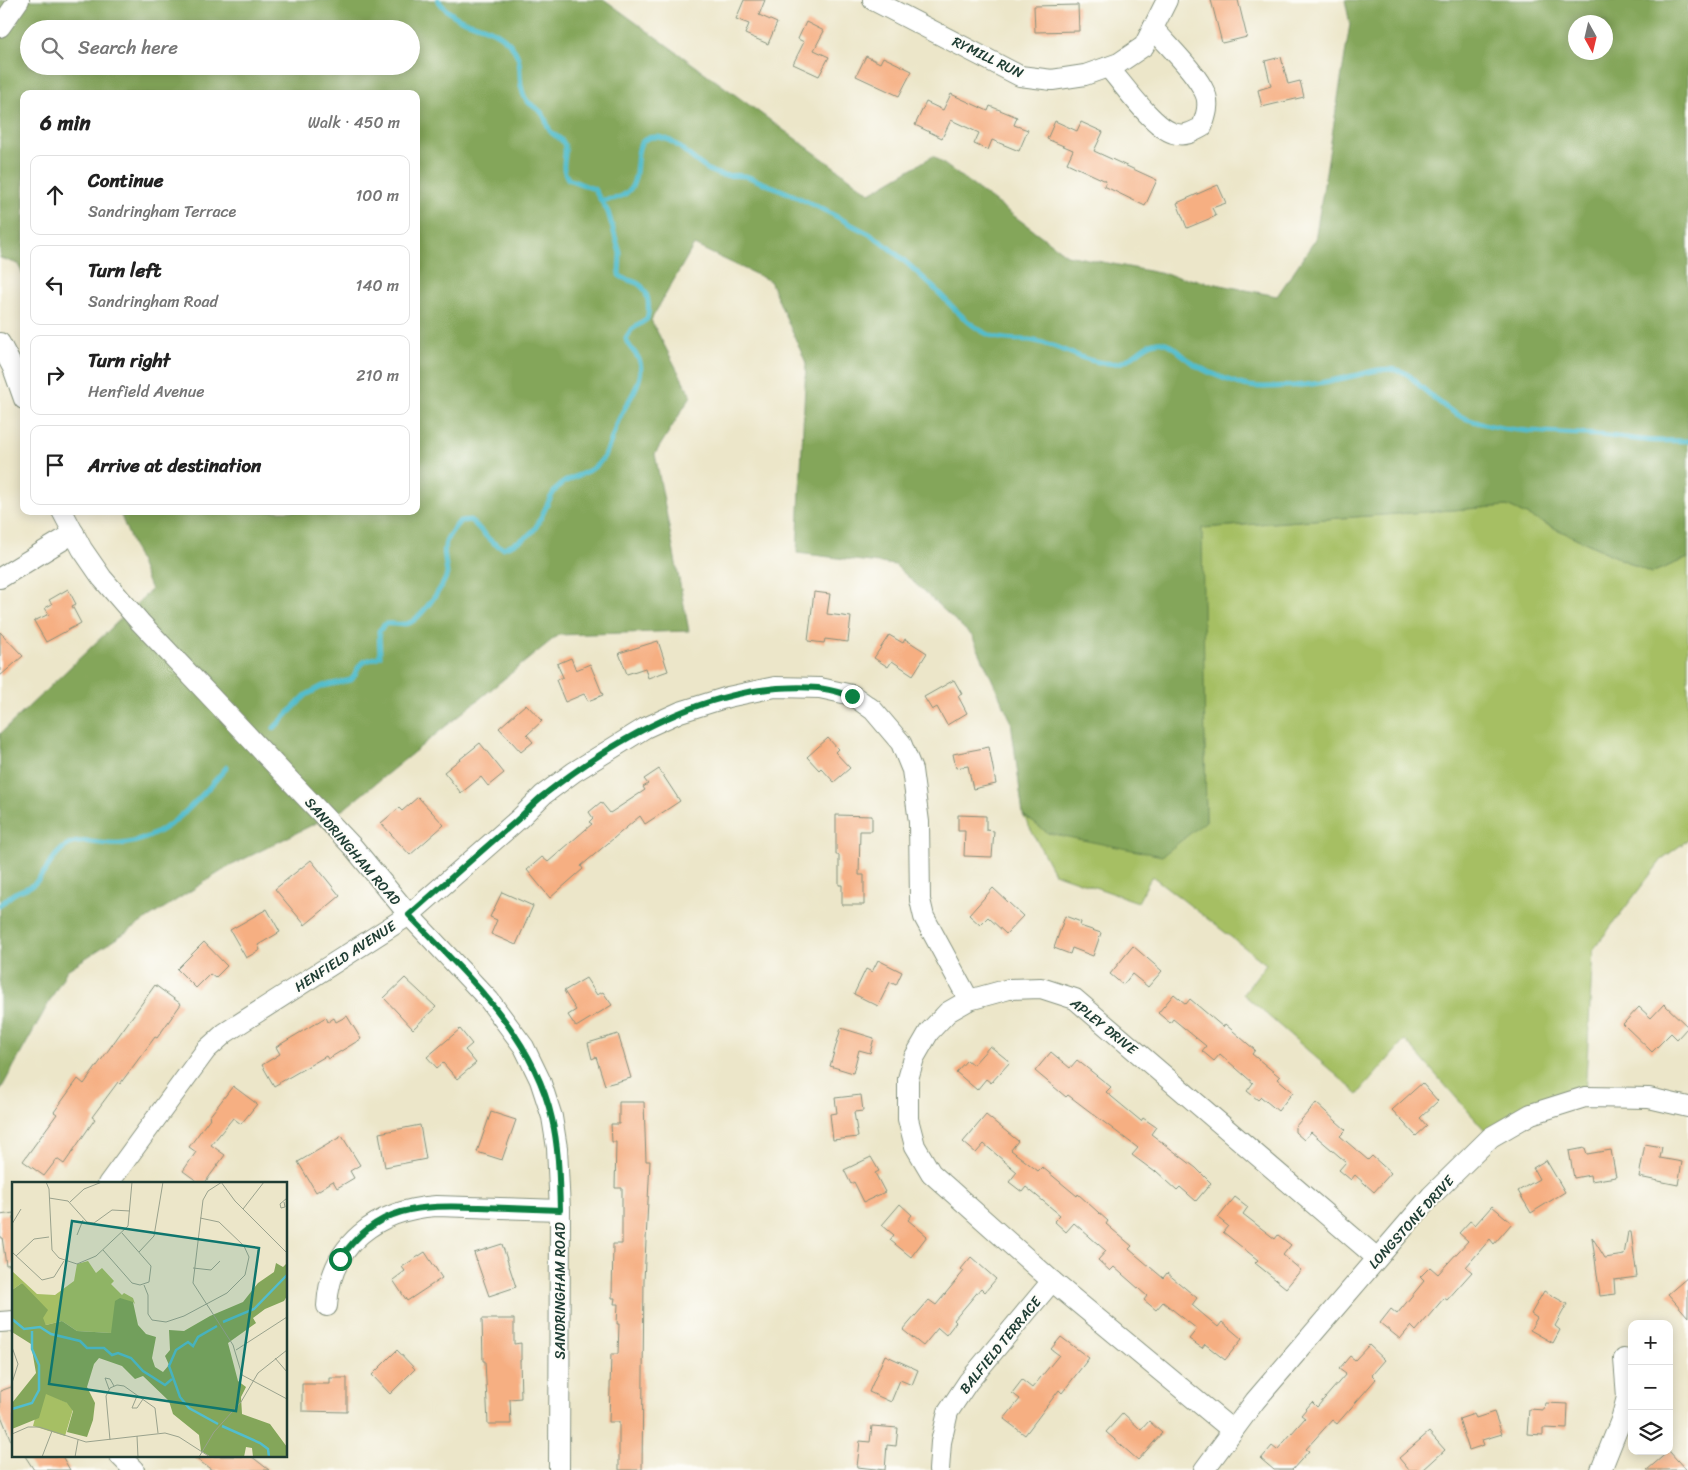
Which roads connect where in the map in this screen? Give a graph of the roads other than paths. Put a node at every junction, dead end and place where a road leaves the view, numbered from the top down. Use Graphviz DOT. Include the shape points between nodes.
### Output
graph roads {
  1 [pos="19,0"];
  2 [pos="873,0"];
  3 [pos="1167,0"];
  4 [pos="896,5"];
  5 [pos="0,27"];
  6 [pos="1153,28"];
  7 [pos="1108,66"];
  8 [pos="0,343"];
  9 [pos="20,388"];
  10 [pos="64,515"];
  11 [pos="74,533"];
  12 [pos="0,578"];
  13 [pos="409,915"];
  14 [pos="969,1000"];
  15 [pos="1688,1107"];
  16 [pos="109,1182"];
  17 [pos="560,1210"];
  18 [pos="1378,1258"];
  19 [pos="1052,1281"];
  20 [pos="327,1306"];
  21 [pos="1624,1359"];
  22 [pos="1233,1431"];
  23 [pos="122,1458"];
  24 [pos="134,1470"];
  25 [pos="559,1470"];
  26 [pos="939,1470"];
  27 [pos="1204,1470"];
  28 [pos="1601,1470"];
  1 -- 5 [label="street"];
  2 -- 4 [label="street, RYMILL RUN"];
  3 -- 6 [label="street, RYMILL RUN"];
  4 -- 7 [label="street, RYMILL RUN" via="1020,76 1052,80 1085,75"];
  6 -- 7 [label="street, RYMILL RUN" via="1144,46 1119,63"];
  6 -- 7 [label="street" via="1206,94 1207,112 1202,127 1190,134 1174,134 1158,126"];
  8 -- 9 [label="street"];
  10 -- 11 [label="street, SANDRINGHAM ROAD"];
  11 -- 12 [label="street"];
  11 -- 13 [label="street, SANDRINGHAM ROAD" via="102,578 140,622 353,847"];
  13 -- 14 [label="street, HENFIELD AVENUE" via="543,795 645,728 680,712 728,697 775,687 820,688 852,696 873,710 901,743 912,770 919,822 920,900 924,917"];
  13 -- 16 [label="street, HENFIELD AVENUE" via="225,1033 206,1050"];
  13 -- 17 [label="street, SANDRINGHAM ROAD" via="489,1000 524,1047 540,1080 552,1117"];
  14 -- 18 [label="street, APLEY DRIVE" via="1009,990 1041,988 1075,999"];
  14 -- 19 [label="street, APLEY DRIVE" via="948,1012 930,1032 914,1058 908,1079 908,1119 915,1146 932,1173"];
  15 -- 18 [label="street, LONGSTONE DRIVE" via="1649,1098 1584,1098 1531,1114 1491,1137 1431,1196"];
  17 -- 20 [label="street" via="441,1206 396,1213 368,1229 344,1252 330,1280"];
  17 -- 25 [label="street, SANDRINGHAM ROAD"];
  18 -- 22 [label="street, LONGSTONE DRIVE"];
  19 -- 22 [label="street, APLEY DRIVE"];
  19 -- 26 [label="street, BALFIELD TERRACE" via="968,1382 948,1412"];
  21 -- 28 [label="street" via="1627,1397"];
  22 -- 27 [label="street, LONGSTONE DRIVE"];
  23 -- 24 [label="street"];
}
